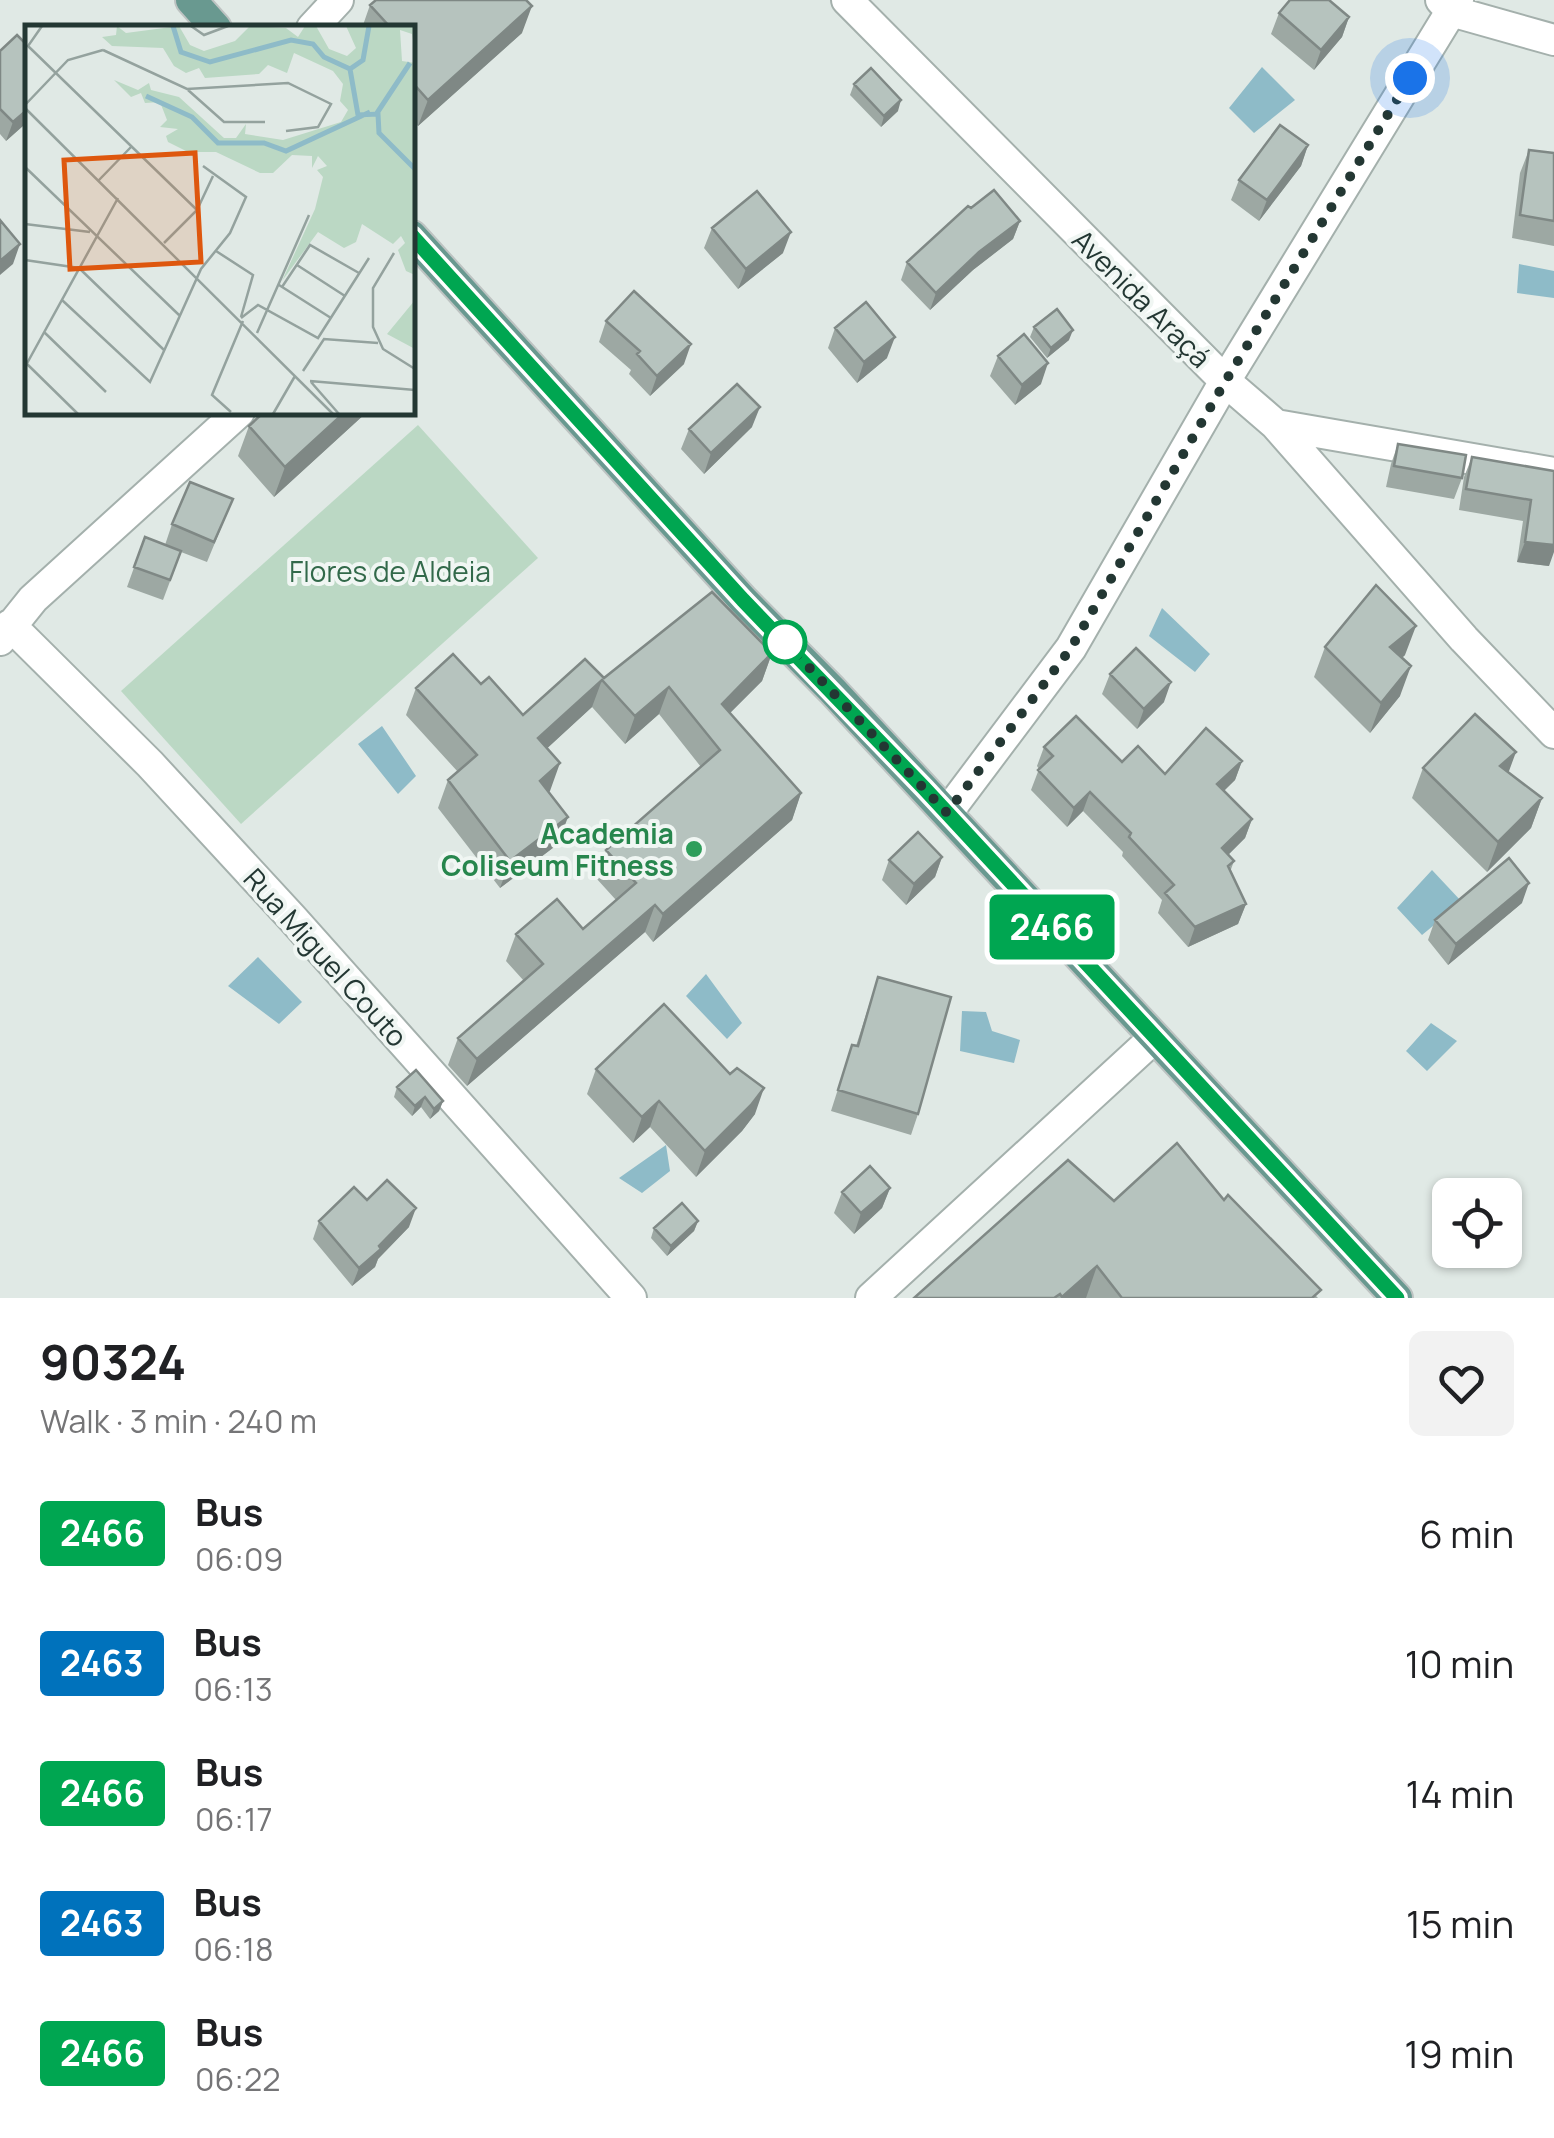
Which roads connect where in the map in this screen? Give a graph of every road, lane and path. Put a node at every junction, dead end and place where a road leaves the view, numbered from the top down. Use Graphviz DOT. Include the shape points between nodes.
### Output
graph roads {
  1 [pos="191,0"];
  2 [pos="338,0"];
  3 [pos="847,0"];
  4 [pos="1450,4"];
  5 [pos="213,25"];
  6 [pos="315,25"];
  7 [pos="1554,40"];
  8 [pos="416,247"];
  9 [pos="1225,382"];
  10 [pos="236,415"];
  11 [pos="1276,425"];
  12 [pos="1554,473"];
  13 [pos="5,633"];
  14 [pos="1554,733"];
  15 [pos="947,813"];
  16 [pos="1154,1038"];
  17 [pos="631,1298"];
  18 [pos="871,1298"];
  19 [pos="1398,1298"];
  1 -- 5 [label="main road"];
  2 -- 6 [label="street"];
  3 -- 9 [label="street, Avenida Araçá"];
  4 -- 7 [label="street"];
  4 -- 9 [label="street"];
  8 -- 15 [label="main road"];
  9 -- 11 [label="street, Avenida Araçá"];
  9 -- 15 [label="street" via="1071,648"];
  10 -- 13 [label="street" via="65,569"];
  11 -- 12 [label="street"];
  11 -- 14 [label="street, Avenida Araçá"];
  13 -- 17 [label="street, Rua Miguel Couto" via="150,764"];
  15 -- 16 [label="main road"];
  16 -- 18 [label="street"];
  16 -- 19 [label="main road"];
}
